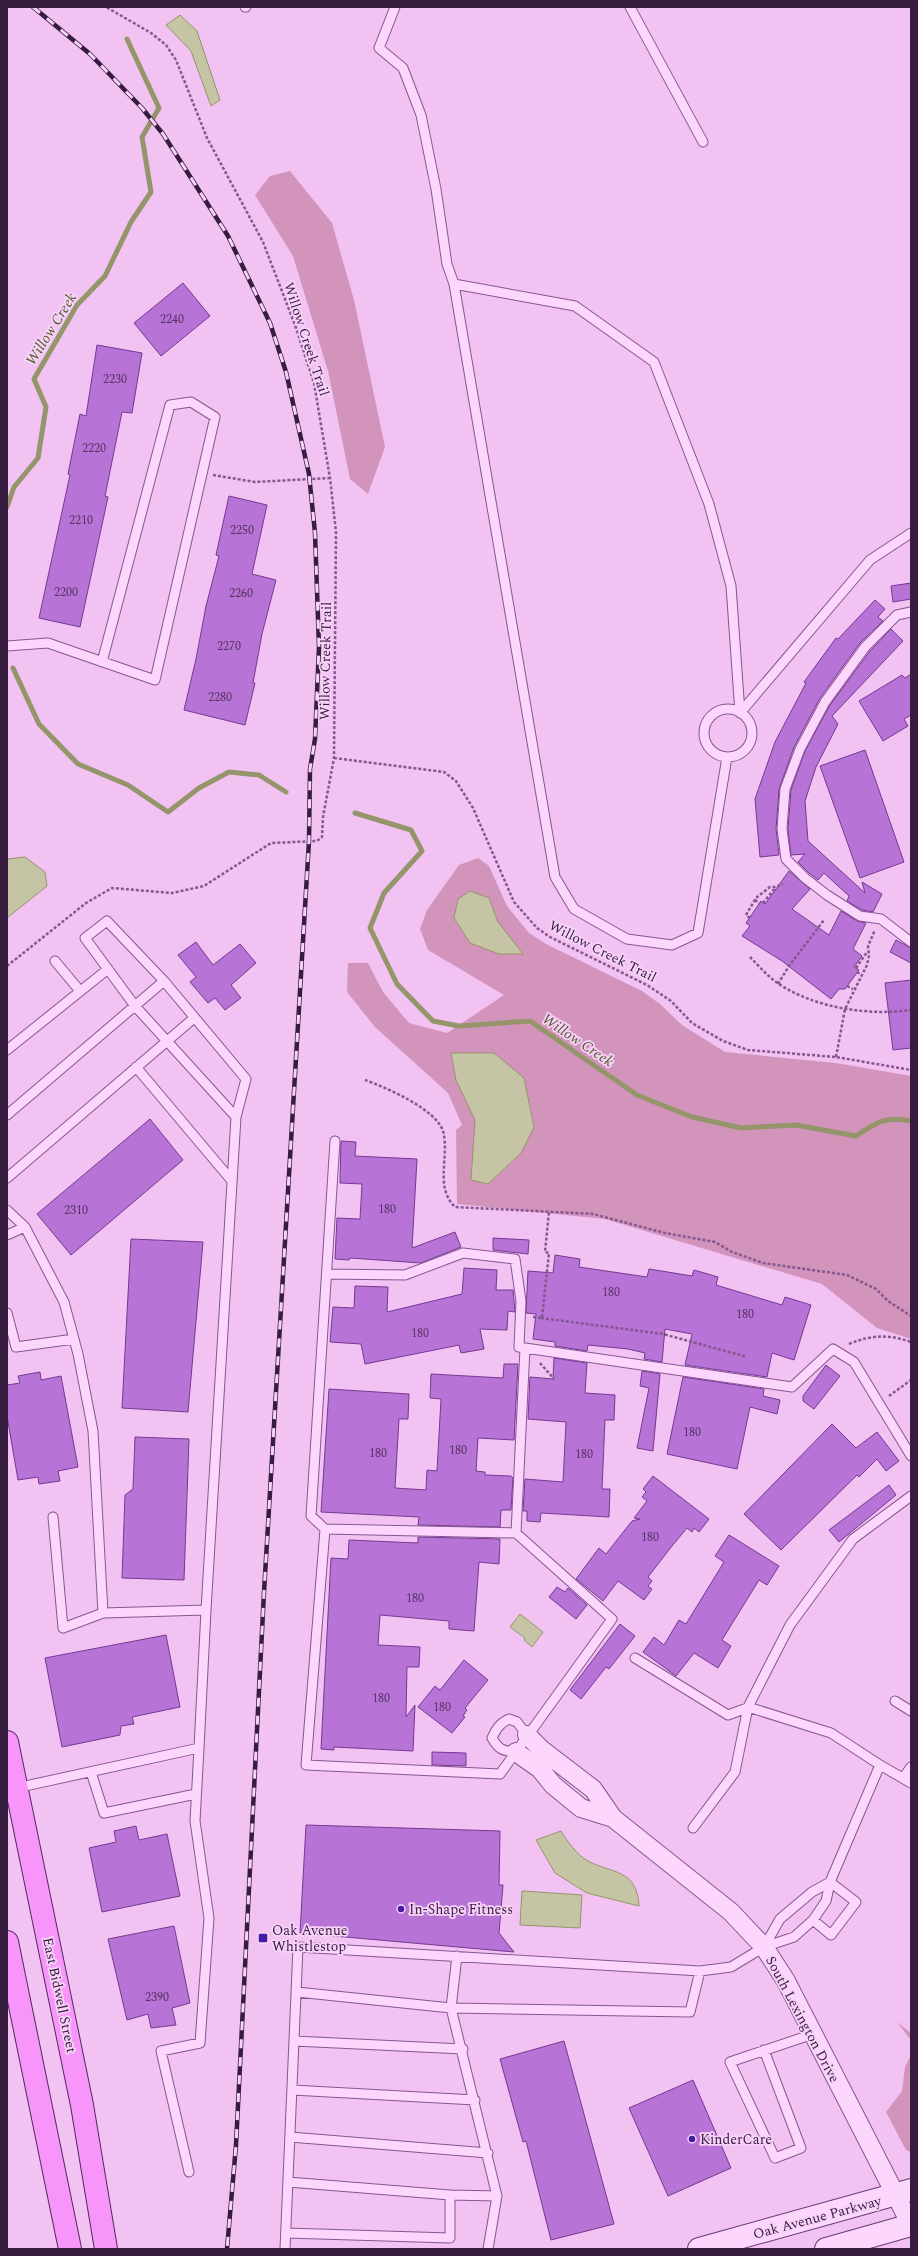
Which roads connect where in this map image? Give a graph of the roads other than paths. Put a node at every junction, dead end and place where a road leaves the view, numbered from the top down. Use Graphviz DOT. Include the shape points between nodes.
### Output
graph roads {
  1 [pos="395,7"];
  2 [pos="630,7"];
  3 [pos="703,142"];
  4 [pos="454,284"];
  5 [pos="911,533"];
  6 [pos="911,612"];
  7 [pos="7,646"];
  8 [pos="102,662"];
  9 [pos="740,713"];
  10 [pos="727,757"];
  11 [pos="911,942"];
  12 [pos="55,961"];
  13 [pos="108,969"];
  14 [pos="164,981"];
  15 [pos="80,991"];
  16 [pos="135,1006"];
  17 [pos="194,1018"];
  18 [pos="167,1041"];
  19 [pos="7,1050"];
  20 [pos="136,1067"];
  21 [pos="7,1115"];
  22 [pos="236,1117"];
  23 [pos="335,1141"];
  24 [pos="7,1178"];
  25 [pos="232,1181"];
  26 [pos="7,1210"];
  27 [pos="25,1227"];
  28 [pos="7,1235"];
  29 [pos="327,1274"];
  30 [pos="7,1313"];
  31 [pos="74,1339"];
  32 [pos="525,1348"];
  33 [pos="911,1456"];
  34 [pos="911,1496"];
  35 [pos="54,1517"];
  36 [pos="325,1529"];
  37 [pos="516,1533"];
  38 [pos="206,1610"];
  39 [pos="103,1613"];
  40 [pos="635,1658"];
  41 [pos="895,1700"];
  42 [pos="748,1708"];
  43 [pos="911,1711"];
  44 [pos="527,1735"];
  45 [pos="7,1742"];
  46 [pos="199,1748"];
  47 [pos="516,1752"];
  48 [pos="880,1765"];
  49 [pos="911,1768"];
  50 [pos="91,1772"];
  51 [pos="903,1778"];
  52 [pos="911,1783"];
  53 [pos="16,1788"];
  54 [pos="196,1794"];
  55 [pos="613,1818"];
  56 [pos="693,1828"];
  57 [pos="830,1882"];
  58 [pos="813,1920"];
  59 [pos="7,1942"];
  60 [pos="764,1947"];
  61 [pos="457,1956"];
  62 [pos="700,1971"];
  63 [pos="296,1992"];
  64 [pos="451,2008"];
  65 [pos="813,2034"];
  66 [pos="294,2041"];
  67 [pos="463,2049"];
  68 [pos="764,2050"];
  69 [pos="292,2090"];
  70 [pos="475,2100"];
  71 [pos="290,2137"];
  72 [pos="488,2154"];
  73 [pos="189,2172"];
  74 [pos="288,2182"];
  75 [pos="903,2193"];
  76 [pos="450,2195"];
  77 [pos="497,2196"];
  78 [pos="911,2225"];
  79 [pos="286,2233"];
  80 [pos="104,2239"];
  81 [pos="67,2244"];
  82 [pos="116,2249"];
  83 [pos="285,2249"];
  84 [pos="488,2249"];
  85 [pos="699,2249"];
  86 [pos="826,2249"];
  1 -- 4 [label="lane" via="379,48 403,68 421,115 436,189 447,264"];
  2 -- 3 [label="lane"];
  4 -- 9 [label="lane" via="575,306 654,362 709,504 731,586"];
  4 -- 10 [label="lane" via="555,877 574,910 627,939 672,945 698,933"];
  5 -- 9 [label="lane" via="870,560"];
  6 -- 11 [label="lane" via="896,615 865,647 825,702 800,749 785,789 782,829 786,859 805,878 826,895 860,916 881,919"];
  7 -- 8 [label="lane" via="48,643"];
  8 -- 8 [label="lane" via="155,680 215,417 191,402 170,405"];
  9 -- 10 [label="lane" via="750,724 751,740 742,753"];
  9 -- 10 [label="lane" via="733,710 719,711 705,726 704,734 709,747 720,756"];
  12 -- 15 [label="lane"];
  13 -- 14 [label="lane" via="85,938 108,921"];
  13 -- 15 [label="lane"];
  13 -- 16 [label="lane"];
  14 -- 16 [label="lane"];
  14 -- 17 [label="lane"];
  15 -- 19 [label="lane"];
  16 -- 18 [label="lane"];
  16 -- 21 [label="lane"];
  17 -- 18 [label="lane"];
  17 -- 22 [label="lane" via="246,1079"];
  18 -- 20 [label="lane"];
  18 -- 22 [label="lane"];
  20 -- 24 [label="lane"];
  20 -- 25 [label="lane"];
  22 -- 25 [label="lane"];
  23 -- 29 [label="lane"];
  25 -- 38 [label="lane"];
  26 -- 27 [label="lane"];
  27 -- 28 [label="lane"];
  27 -- 31 [label="lane" via="64,1302"];
  29 -- 32 [label="lane" via="405,1275 463,1253 515,1259 521,1301 519,1347"];
  29 -- 36 [label="lane" via="311,1516"];
  30 -- 31 [label="lane" via="16,1347"];
  31 -- 39 [label="lane" via="93,1431"];
  32 -- 33 [label="lane" via="792,1387 833,1348 854,1362"];
  32 -- 37 [label="lane"];
  34 -- 42 [label="lane" via="853,1539 790,1625"];
  35 -- 39 [label="lane" via="63,1628"];
  36 -- 37 [label="lane"];
  36 -- 47 [label="lane" via="306,1765 500,1774"];
  37 -- 44 [label="lane" via="612,1619"];
  38 -- 39 [label="lane"];
  38 -- 46 [label="lane"];
  40 -- 42 [label="lane" via="728,1715"];
  41 -- 43 [label="lane"];
  42 -- 48 [label="lane" via="831,1733"];
  42 -- 56 [label="lane" via="735,1772"];
  44 -- 47 [label="lane"];
  44 -- 47 [label="lane" via="517,1722 509,1719 496,1729 492,1738 497,1747 503,1751"];
  44 -- 55 [label="street, South Lexington Drive" via="542,1750 593,1789"];
  45 -- 53 [label="main road, East Bidwell Street"];
  46 -- 50 [label="lane"];
  46 -- 54 [label="lane"];
  47 -- 55 [label="street, South Lexington Drive" via="540,1769 554,1785 582,1808"];
  48 -- 51 [label="lane"];
  48 -- 57 [label="lane"];
  49 -- 51 [label="lane"];
  50 -- 53 [label="lane"];
  50 -- 54 [label="lane" via="104,1813"];
  51 -- 52 [label="lane"];
  53 -- 80 [label="main road, East Bidwell Street" via="82,2105"];
  54 -- 73 [label="lane" via="195,1821 208,1918 200,2043 161,2051"];
  55 -- 60 [label="street, South Lexington Drive" via="731,1912"];
  57 -- 58 [label="lane" via="826,1901"];
  57 -- 58 [label="lane" via="856,1902 831,1935"];
  57 -- 60 [label="lane" via="812,1892 780,1919"];
  58 -- 60 [label="lane" via="794,1937"];
  59 -- 81 [label="main road"];
  60 -- 62 [label="lane" via="731,1968"];
  60 -- 65 [label="street, South Lexington Drive" via="786,1981"];
  61 -- 62 [label="lane"];
  61 -- 63 [label="lane" via="298,1947"];
  61 -- 64 [label="lane"];
  62 -- 64 [label="lane" via="690,2012"];
  63 -- 64 [label="lane"];
  63 -- 66 [label="lane"];
  64 -- 67 [label="lane"];
  65 -- 68 [label="lane"];
  65 -- 75 [label="street, South Lexington Drive"];
  66 -- 67 [label="lane"];
  66 -- 69 [label="lane"];
  67 -- 70 [label="lane"];
  68 -- 68 [label="lane" via="730,2062 774,2158 801,2148"];
  69 -- 70 [label="lane"];
  69 -- 71 [label="lane"];
  70 -- 72 [label="lane"];
  71 -- 72 [label="lane"];
  71 -- 74 [label="lane"];
  72 -- 77 [label="lane"];
  74 -- 76 [label="lane"];
  74 -- 79 [label="lane"];
  75 -- 78 [label="street, South Lexington Drive"];
  75 -- 85 [label="main road, Oak Avenue Parkway"];
  76 -- 77 [label="lane"];
  76 -- 79 [label="lane" via="450,2238"];
  77 -- 84 [label="lane"];
  78 -- 86 [label="main road"];
  79 -- 83 [label="lane"];
  80 -- 82 [label="main road"];
}
